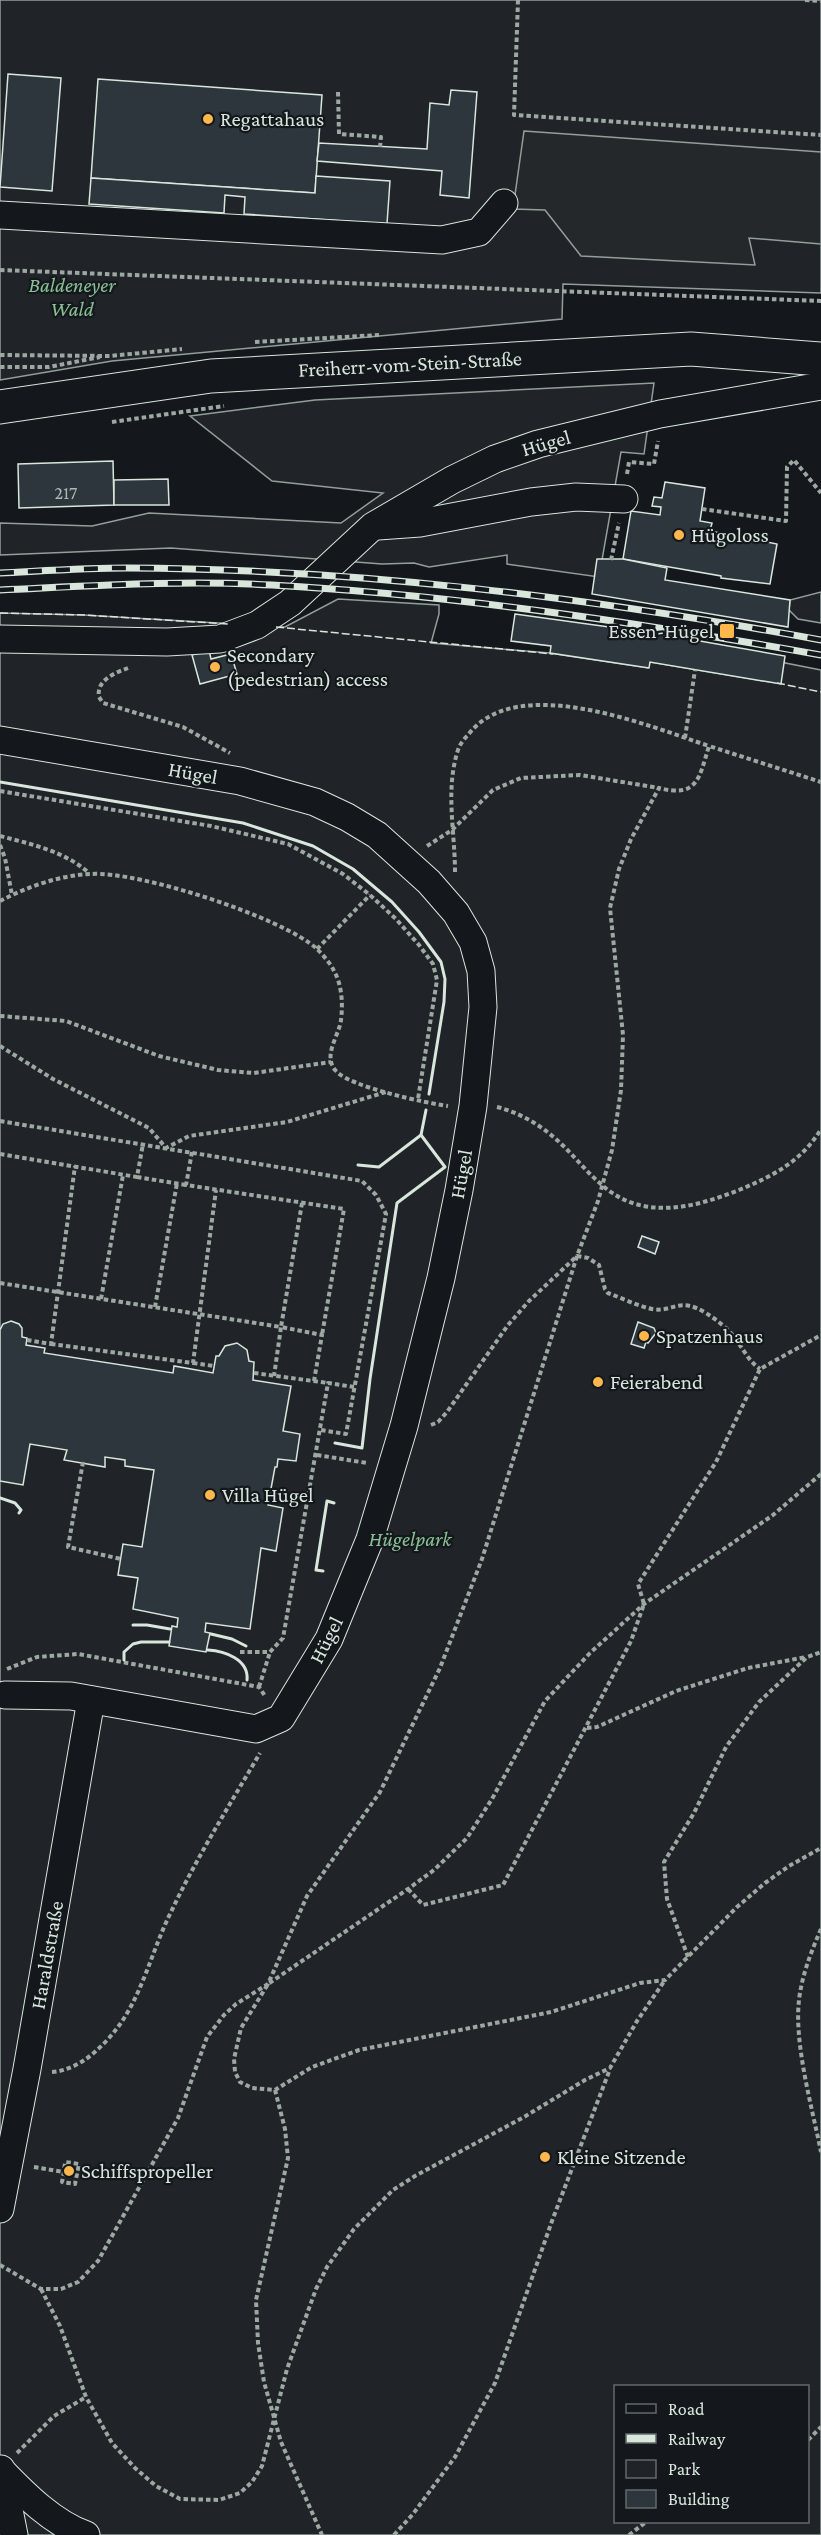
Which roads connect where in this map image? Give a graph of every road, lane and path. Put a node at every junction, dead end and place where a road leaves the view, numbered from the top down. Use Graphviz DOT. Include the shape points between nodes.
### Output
graph roads {
  1 [pos="518,0"];
  2 [pos="805,0"];
  3 [pos="821,1"];
  4 [pos="338,92"];
  5 [pos="821,135"];
  6 [pos="380,147"];
  7 [pos="504,203"];
  8 [pos="0,215"];
  9 [pos="0,270"];
  10 [pos="821,301"];
  11 [pos="0,355"];
  12 [pos="821,359"];
  13 [pos="0,367"];
  14 [pos="821,386"];
  15 [pos="0,406"];
  16 [pos="659,433"];
  17 [pos="821,493"];
  18 [pos="624,499"];
  19 [pos="702,509"];
  20 [pos="374,526"];
  21 [pos="611,561"];
  22 [pos="0,639"];
  23 [pos="135,665"];
  24 [pos="695,670"];
  25 [pos="685,738"];
  26 [pos="0,740"];
  27 [pos="709,746"];
  28 [pos="240,781"];
  29 [pos="821,782"];
  30 [pos="659,788"];
  31 [pos="0,791"];
  32 [pos="452,830"];
  33 [pos="0,836"];
  34 [pos="0,845"];
  35 [pos="406,859"];
  36 [pos="89,874"];
  37 [pos="12,895"];
  38 [pos="370,896"];
  39 [pos="0,901"];
  40 [pos="456,913"];
  41 [pos="317,949"];
  42 [pos="0,1016"];
  43 [pos="0,1046"];
  44 [pos="331,1062"];
  45 [pos="387,1092"];
  46 [pos="418,1099"];
  47 [pos="473,1106"];
  48 [pos="0,1121"];
  49 [pos="821,1129"];
  50 [pos="143,1144"];
  51 [pos="166,1148"];
  52 [pos="192,1152"];
  53 [pos="0,1154"];
  54 [pos="75,1167"];
  55 [pos="123,1175"];
  56 [pos="137,1177"];
  57 [pos="177,1184"];
  58 [pos="186,1185"];
  59 [pos="602,1185"];
  60 [pos="216,1190"];
  61 [pos="302,1203"];
  62 [pos="577,1256"];
  63 [pos="0,1283"];
  64 [pos="59,1292"];
  65 [pos="101,1299"];
  66 [pos="155,1307"];
  67 [pos="200,1315"];
  68 [pos="281,1327"];
  69 [pos="322,1335"];
  70 [pos="821,1335"];
  71 [pos="27,1340"];
  72 [pos="51,1344"];
  73 [pos="192,1363"];
  74 [pos="214,1366"];
  75 [pos="760,1369"];
  76 [pos="254,1373"];
  77 [pos="274,1376"];
  78 [pos="314,1381"];
  79 [pos="328,1383"];
  80 [pos="354,1387"];
  81 [pos="404,1426"];
  82 [pos="321,1430"];
  83 [pos="317,1455"];
  84 [pos="83,1462"];
  85 [pos="362,1463"];
  86 [pos="821,1474"];
  87 [pos="120,1559"];
  88 [pos="644,1604"];
  89 [pos="240,1652"];
  90 [pos="270,1652"];
  91 [pos="821,1652"];
  92 [pos="807,1657"];
  93 [pos="3,1686"];
  94 [pos="259,1687"];
  95 [pos="91,1700"];
  96 [pos="280,1718"];
  97 [pos="587,1728"];
  98 [pos="821,1848"];
  99 [pos="408,1889"];
  100 [pos="821,1929"];
  101 [pos="688,1957"];
  102 [pos="665,1980"];
  103 [pos="267,1984"];
  104 [pos="610,2068"];
  105 [pos="27,2069"];
  106 [pos="275,2090"];
  107 [pos="821,2152"];
  108 [pos="33,2166"];
  109 [pos="64,2172"];
  110 [pos="0,2209"];
  111 [pos="0,2265"];
  112 [pos="41,2289"];
  113 [pos="86,2397"];
  114 [pos="273,2417"];
  115 [pos="821,2427"];
  116 [pos="809,2438"];
  117 [pos="0,2467"];
  118 [pos="645,2523"];
  119 [pos="14,2535"];
  120 [pos="86,2535"];
  121 [pos="322,2535"];
  122 [pos="394,2535"];
  123 [pos="629,2535"];
  1 -- 5 [label="path" via="514,116"];
  2 -- 3 [label="path"];
  4 -- 6 [label="path" via="339,134 381,137"];
  7 -- 8 [label="lane" via="479,232 442,240"];
  9 -- 10 [label="path"];
  11 -- 13 [label="path" via="110,356 50,367"];
  12 -- 15 [label="main road, Freiherr-vom-Stein-Straße" via="690,349 258,373"];
  14 -- 20 [label="lane, Hügel" via="660,414 538,444 486,463"];
  16 -- 18 [label="path" via="654,464 629,462"];
  17 -- 19 [label="path" via="794,460 787,467 786,521"];
  18 -- 20 [label="lane" via="576,497 420,524"];
  18 -- 21 [label="path"];
  20 -- 22 [label="lane, Hügel" via="290,603 257,625 220,639"];
  23 -- 28 [label="path" via="105,680 98,692 103,703 207,738 238,761"];
  24 -- 25 [label="path"];
  25 -- 27 [label="path"];
  25 -- 32 [label="path" via="630,719 575,708 528,706 498,712 475,725 458,747 451,776"];
  26 -- 28 [label="lane, Hügel"];
  27 -- 29 [label="path"];
  27 -- 30 [label="path" via="694,786 681,792"];
  28 -- 35 [label="lane, Hügel" via="326,807 376,835"];
  30 -- 32 [label="path" via="580,776 521,778 493,790"];
  30 -- 59 [label="path" via="631,839 610,908 623,1064 616,1130"];
  31 -- 38 [label="path" via="211,826 288,844 343,874"];
  32 -- 35 [label="path"];
  32 -- 40 [label="path"];
  33 -- 36 [label="path" via="47,849"];
  34 -- 37 [label="path"];
  35 -- 40 [label="lane, Hügel"];
  36 -- 37 [label="path" via="47,882"];
  36 -- 41 [label="path" via="115,874 219,902 293,934"];
  37 -- 39 [label="path"];
  38 -- 41 [label="path"];
  38 -- 46 [label="path" via="419,945 433,964 437,980"];
  40 -- 47 [label="lane, Hügel" via="473,942 481,971 483,1007"];
  41 -- 44 [label="path" via="335,971 342,995 341,1022"];
  42 -- 44 [label="path" via="66,1021 159,1056 218,1070 254,1073"];
  43 -- 51 [label="path" via="53,1079 149,1128"];
  44 -- 45 [label="path" via="344,1077"];
  45 -- 46 [label="path"];
  45 -- 51 [label="path" via="287,1122 189,1136"];
  46 -- 47 [label="path" via="446,1106"];
  47 -- 59 [label="path" via="502,1108 537,1124"];
  47 -- 81 [label="lane, Hügel" via="441,1278"];
  48 -- 50 [label="path"];
  49 -- 59 [label="path" via="807,1149 777,1173 698,1203 672,1208 641,1207"];
  50 -- 51 [label="path"];
  50 -- 56 [label="path"];
  51 -- 52 [label="path"];
  52 -- 58 [label="path"];
  52 -- 80 [label="path" via="362,1181 376,1195 386,1214"];
  53 -- 54 [label="path"];
  54 -- 55 [label="path"];
  54 -- 64 [label="path"];
  55 -- 56 [label="path"];
  55 -- 65 [label="path"];
  56 -- 57 [label="path"];
  57 -- 58 [label="path"];
  57 -- 66 [label="path"];
  58 -- 60 [label="path"];
  59 -- 62 [label="path"];
  60 -- 61 [label="path"];
  60 -- 67 [label="path"];
  61 -- 68 [label="path"];
  61 -- 69 [label="path" via="344,1209"];
  62 -- 75 [label="path" via="599,1265 608,1293 652,1309 680,1304 706,1313 726,1327 750,1362"];
  62 -- 81 [label="path" via="508,1325 438,1422"];
  62 -- 103 [label="path" via="482,1559 440,1668 380,1792 307,1896"];
  63 -- 64 [label="path"];
  64 -- 65 [label="path"];
  64 -- 72 [label="path"];
  65 -- 66 [label="path"];
  66 -- 67 [label="path"];
  67 -- 68 [label="path"];
  67 -- 73 [label="path"];
  68 -- 69 [label="path"];
  68 -- 77 [label="path"];
  69 -- 78 [label="path"];
  70 -- 75 [label="path"];
  71 -- 72 [label="path"];
  72 -- 73 [label="path"];
  73 -- 74 [label="path"];
  75 -- 88 [label="path" via="716,1462 638,1584"];
  76 -- 77 [label="path"];
  77 -- 78 [label="path"];
  78 -- 79 [label="path"];
  79 -- 80 [label="path"];
  79 -- 82 [label="path"];
  80 -- 82 [label="path" via="346,1434"];
  81 -- 96 [label="lane, Hügel" via="351,1589 329,1639"];
  82 -- 83 [label="path"];
  83 -- 85 [label="path"];
  83 -- 90 [label="path" via="283,1638"];
  84 -- 87 [label="path" via="68,1547"];
  86 -- 88 [label="path" via="773,1515"];
  88 -- 97 [label="path" via="631,1641"];
  88 -- 99 [label="path" via="545,1701 467,1838"];
  89 -- 90 [label="path"];
  90 -- 94 [label="path"];
  91 -- 92 [label="path"];
  92 -- 97 [label="path" via="748,1668 676,1691"];
  92 -- 101 [label="path" via="759,1702 726,1747 694,1813 664,1862 668,1899"];
  93 -- 94 [label="path" via="7,1668 37,1657 78,1654"];
  93 -- 95 [label="lane"];
  94 -- 96 [label="path"];
  95 -- 96 [label="lane" via="256,1729"];
  95 -- 105 [label="lane, Haraldstraße"];
  96 -- 105 [label="path" via="187,1878 138,1991 118,2027 83,2061 62,2071"];
  97 -- 99 [label="path" via="503,1885 423,1905"];
  98 -- 101 [label="path" via="765,1883"];
  99 -- 103 [label="path"];
  100 -- 107 [label="path" via="798,2002 802,2054"];
  101 -- 102 [label="path"];
  102 -- 104 [label="path"];
  102 -- 106 [label="path" via="640,1983 551,2012 359,2050 312,2067"];
  103 -- 106 [label="path" via="241,2028 234,2072 240,2082 252,2088"];
  103 -- 112 [label="path" via="236,2004 207,2037 178,2118 94,2266 78,2282 61,2289"];
  104 -- 114 [label="path" via="415,2176 375,2206 341,2246 316,2289 296,2339"];
  104 -- 122 [label="path" via="495,2383 455,2457"];
  105 -- 110 [label="lane, Haraldstraße"];
  106 -- 114 [label="path" via="288,2158 256,2300 258,2343"];
  108 -- 109 [label="path"];
  109 -- 109 [label="path" via="62,2182 75,2184 79,2164 65,2162"];
  111 -- 112 [label="path"];
  112 -- 113 [label="path" via="60,2326"];
  113 -- 114 [label="path" via="112,2443 135,2468 180,2499 198,2501 240,2493 252,2482 262,2466"];
  113 -- 117 [label="path" via="54,2416"];
  114 -- 121 [label="path"];
  115 -- 116 [label="path"];
  117 -- 119 [label="lane"];
  117 -- 120 [label="lane" via="25,2495"];
  118 -- 123 [label="path"];
}
